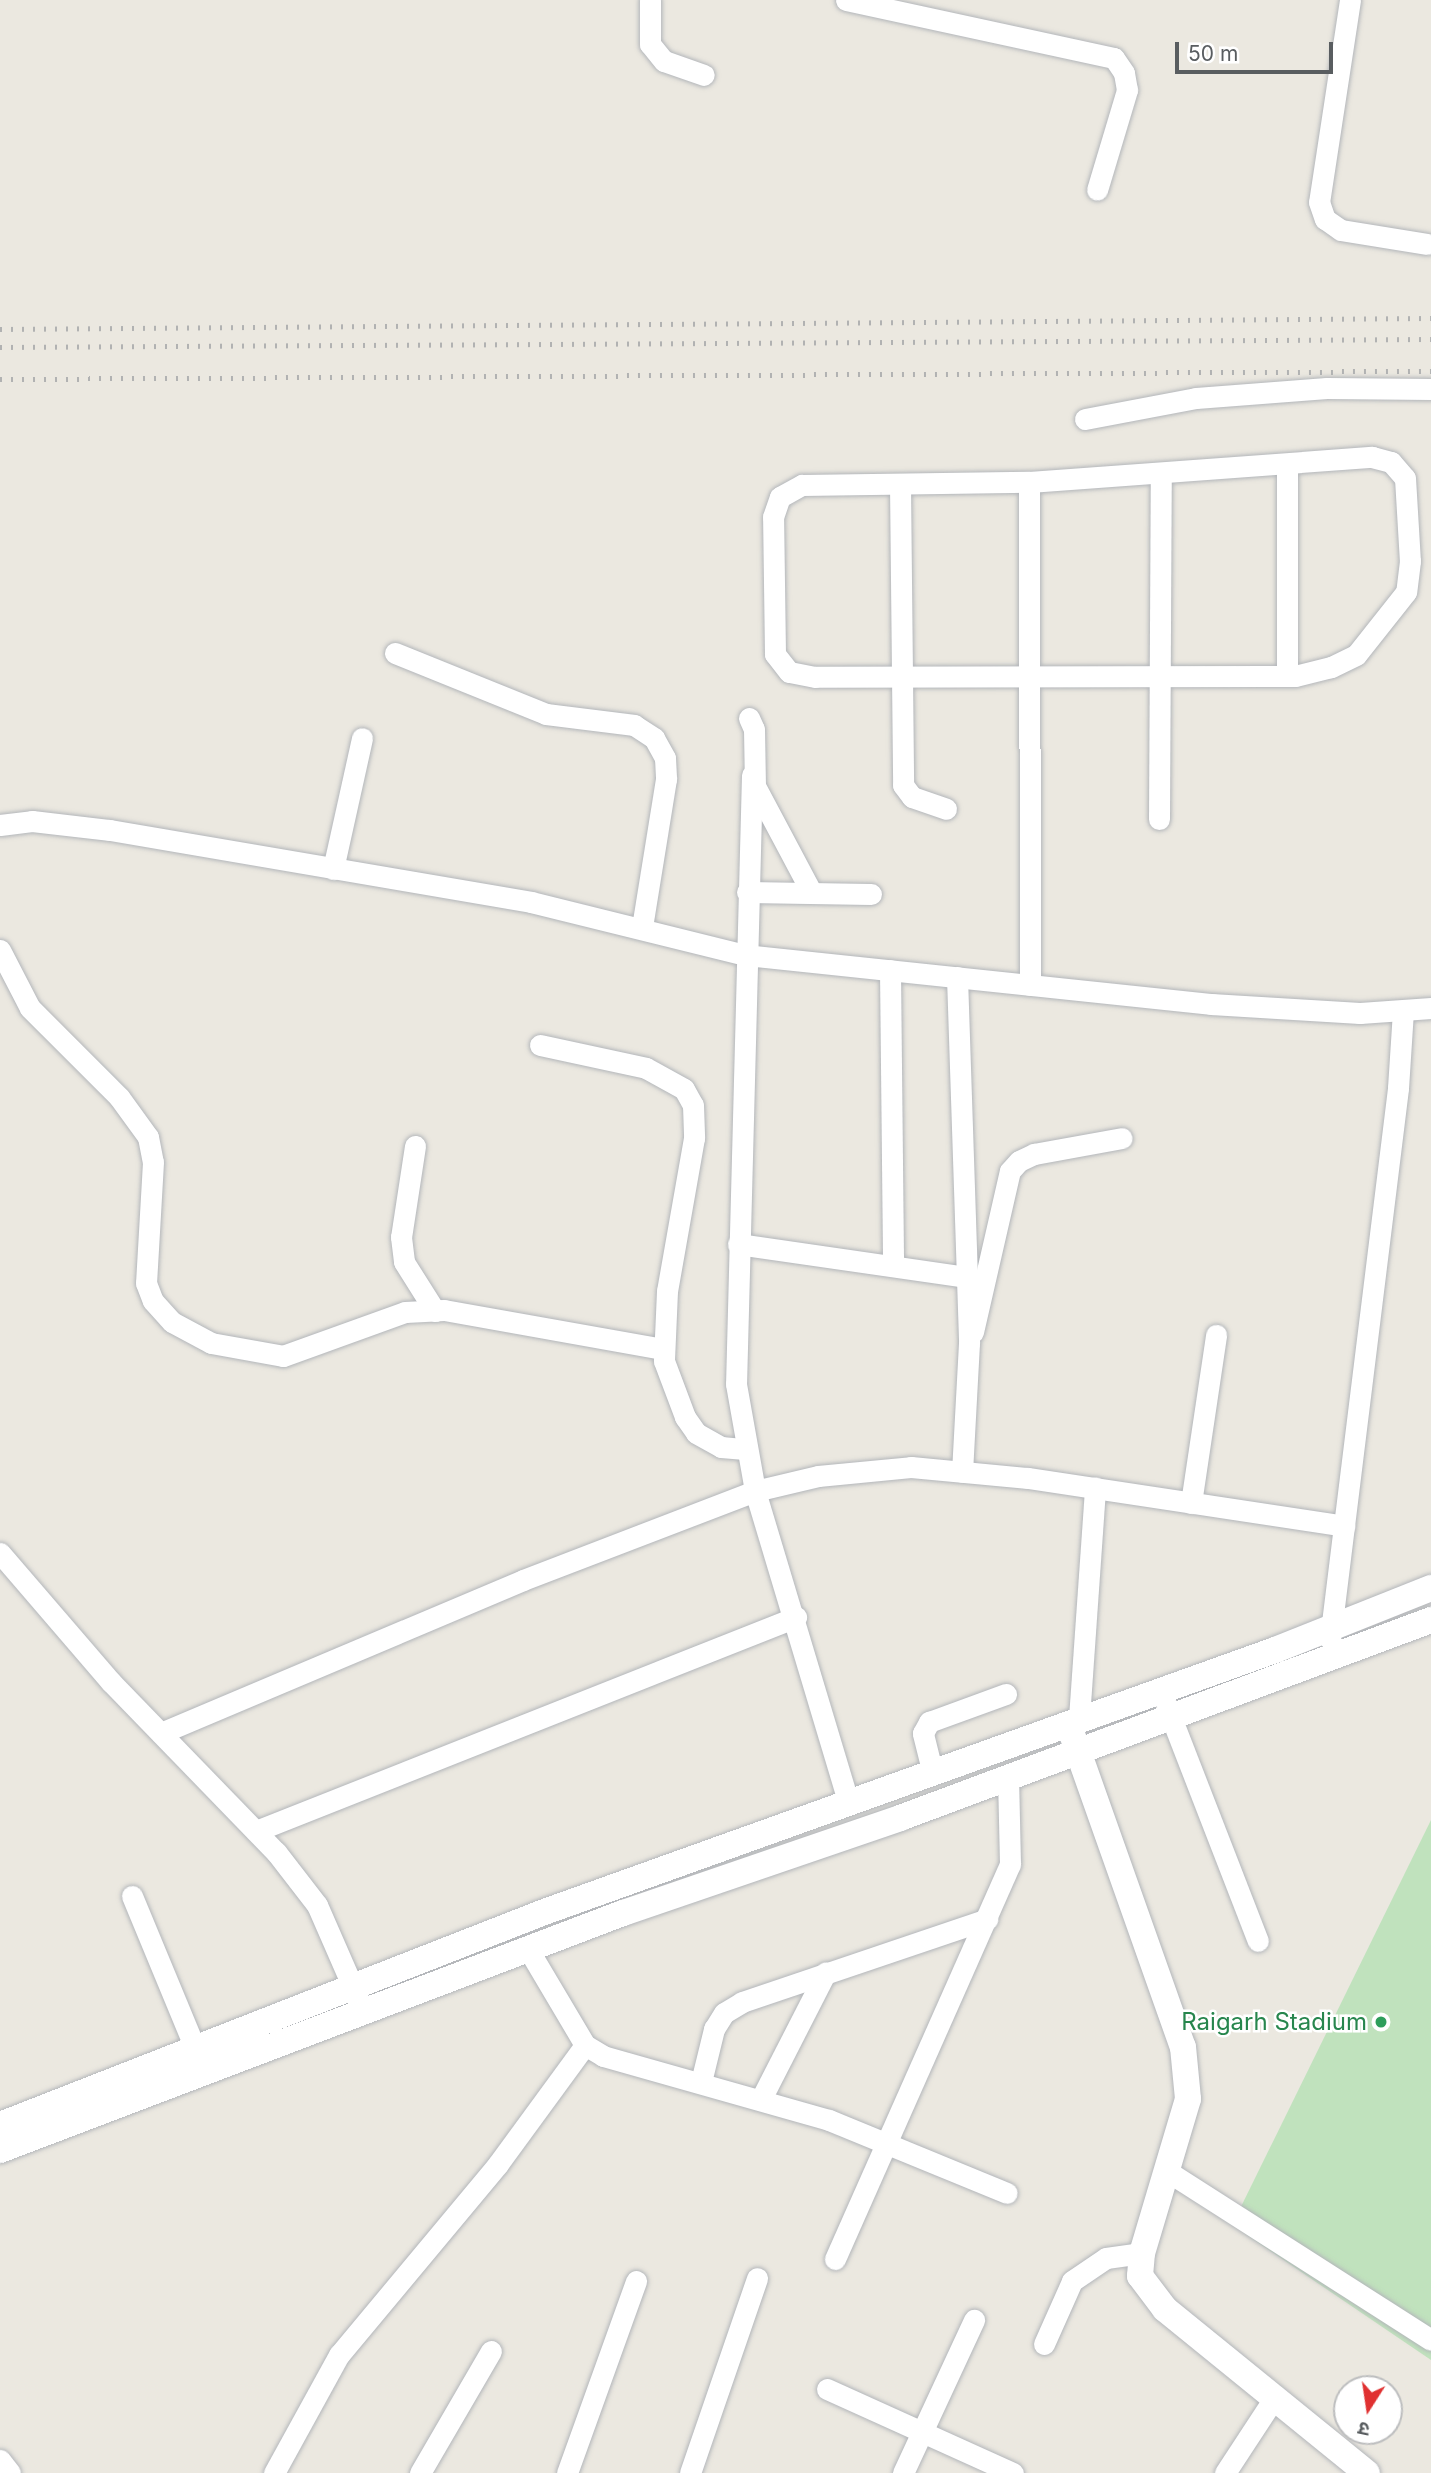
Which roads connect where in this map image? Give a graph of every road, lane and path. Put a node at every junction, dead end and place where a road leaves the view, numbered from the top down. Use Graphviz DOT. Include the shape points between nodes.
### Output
graph roads {
  1 [pos="650,0"];
  2 [pos="846,0"];
  3 [pos="1350,0"];
  4 [pos="895,5"];
  5 [pos="704,75"];
  6 [pos="1097,190"];
  7 [pos="1427,244"];
  8 [pos="1431,389"];
  9 [pos="1085,419"];
  10 [pos="1287,464"];
  11 [pos="1161,474"];
  12 [pos="1029,482"];
  13 [pos="900,484"];
  14 [pos="395,653"];
  15 [pos="898,674"];
  16 [pos="1032,675"];
  17 [pos="1160,676"];
  18 [pos="1287,676"];
  19 [pos="749,718"];
  20 [pos="362,738"];
  21 [pos="752,775"];
  22 [pos="946,810"];
  23 [pos="1159,819"];
  24 [pos="0,825"];
  25 [pos="333,869"];
  26 [pos="747,892"];
  27 [pos="812,892"];
  28 [pos="871,894"];
  29 [pos="642,927"];
  30 [pos="0,950"];
  31 [pos="745,955"];
  32 [pos="890,970"];
  33 [pos="957,977"];
  34 [pos="1030,985"];
  35 [pos="1431,1008"];
  36 [pos="1403,1010"];
  37 [pos="540,1045"];
  38 [pos="1122,1138"];
  39 [pos="415,1146"];
  40 [pos="738,1244"];
  41 [pos="892,1266"];
  42 [pos="966,1277"];
  43 [pos="435,1311"];
  44 [pos="1216,1335"];
  45 [pos="969,1343"];
  46 [pos="664,1349"];
  47 [pos="745,1449"];
  48 [pos="962,1472"];
  49 [pos="1095,1489"];
  50 [pos="755,1491"];
  51 [pos="1191,1503"];
  52 [pos="1344,1526"];
  53 [pos="0,1553"];
  54 [pos="1431,1588"];
  55 [pos="796,1617"];
  56 [pos="1431,1620"];
  57 [pos="1331,1628"];
  58 [pos="1328,1658"];
  59 [pos="1160,1690"];
  60 [pos="1006,1693"];
  61 [pos="1172,1717"];
  62 [pos="1073,1719"];
  63 [pos="161,1733"];
  64 [pos="1078,1752"];
  65 [pos="932,1770"];
  66 [pos="1009,1778"];
  67 [pos="848,1801"];
  68 [pos="256,1831"];
  69 [pos="132,1896"];
  70 [pos="987,1919"];
  71 [pos="1258,1941"];
  72 [pos="528,1949"];
  73 [pos="826,1972"];
  74 [pos="358,1998"];
  75 [pos="585,2045"];
  76 [pos="195,2048"];
  77 [pos="701,2082"];
  78 [pos="128,2088"];
  79 [pos="762,2097"];
  80 [pos="0,2125"];
  81 [pos="885,2141"];
  82 [pos="0,2150"];
  83 [pos="1167,2171"];
  84 [pos="1007,2193"];
  85 [pos="1142,2253"];
  86 [pos="835,2259"];
  87 [pos="757,2278"];
  88 [pos="636,2281"];
  89 [pos="974,2320"];
  90 [pos="1431,2340"];
  91 [pos="1044,2344"];
  92 [pos="491,2351"];
  93 [pos="827,2389"];
  94 [pos="1274,2398"];
  95 [pos="922,2432"];
  96 [pos="0,2460"];
  97 [pos="10,2473"];
  98 [pos="274,2473"];
  99 [pos="419,2473"];
  100 [pos="567,2473"];
  101 [pos="690,2473"];
  102 [pos="904,2473"];
  103 [pos="1013,2473"];
  104 [pos="1225,2473"];
  105 [pos="1367,2473"];
  1 -- 5 [label="street" via="650,44 664,61"];
  2 -- 4 [label="street"];
  3 -- 7 [label="street" via="1319,202 1325,219 1341,230"];
  4 -- 6 [label="street" via="1114,58 1125,73 1127,90"];
  8 -- 9 [label="street" via="1327,388 1196,398"];
  10 -- 11 [label="street"];
  10 -- 18 [label="street"];
  10 -- 18 [label="street" via="1372,457 1391,462 1405,478 1410,561 1406,592 1356,655 1331,667"];
  11 -- 12 [label="street"];
  11 -- 17 [label="street"];
  12 -- 13 [label="street"];
  12 -- 16 [label="street"];
  13 -- 15 [label="street"];
  13 -- 15 [label="street" via="802,485 780,497 773,530 772,639 781,667 815,677"];
  14 -- 29 [label="street" via="546,715 634,725 654,738 665,758 666,779"];
  15 -- 16 [label="street"];
  15 -- 22 [label="street" via="902,785 912,797"];
  16 -- 17 [label="street"];
  16 -- 34 [label="street"];
  17 -- 18 [label="street"];
  17 -- 23 [label="street"];
  19 -- 21 [label="street" via="755,743"];
  20 -- 25 [label="street"];
  21 -- 26 [label="street"];
  21 -- 27 [label="street"];
  24 -- 25 [label="street" via="32,821 110,830"];
  25 -- 29 [label="street" via="531,902"];
  26 -- 27 [label="street"];
  26 -- 31 [label="street"];
  27 -- 28 [label="street"];
  29 -- 31 [label="street"];
  30 -- 43 [label="street" via="30,1009 119,1097 148,1137 153,1162 146,1283 153,1301 172,1322 211,1343 283,1356 404,1312"];
  31 -- 32 [label="street"];
  31 -- 40 [label="street"];
  32 -- 33 [label="street"];
  32 -- 41 [label="street"];
  33 -- 34 [label="street"];
  33 -- 42 [label="street"];
  34 -- 36 [label="street" via="1274,1009"];
  35 -- 36 [label="street"];
  36 -- 52 [label="street" via="1398,1088"];
  37 -- 46 [label="street" via="646,1068 684,1089 692,1105 694,1138 667,1291"];
  38 -- 45 [label="street" via="1034,1154 1010,1171"];
  39 -- 43 [label="street" via="401,1237 404,1262"];
  40 -- 41 [label="street"];
  40 -- 47 [label="street" via="734,1352"];
  41 -- 42 [label="street"];
  42 -- 45 [label="street"];
  43 -- 46 [label="street"];
  44 -- 51 [label="street"];
  45 -- 48 [label="street"];
  46 -- 47 [label="street" via="685,1417 696,1433 721,1447"];
  47 -- 50 [label="street"];
  48 -- 49 [label="street"];
  48 -- 50 [label="street" via="911,1467 818,1476"];
  49 -- 51 [label="street"];
  49 -- 62 [label="street"];
  50 -- 55 [label="street"];
  50 -- 63 [label="street" via="523,1580"];
  51 -- 52 [label="street"];
  52 -- 57 [label="street"];
  53 -- 63 [label="street"];
  54 -- 57 [label="street"];
  55 -- 67 [label="street"];
  55 -- 68 [label="street"];
  56 -- 58 [label="street"];
  57 -- 58 [label="street"];
  57 -- 59 [label="street"];
  58 -- 61 [label="street"];
  59 -- 61 [label="street"];
  59 -- 62 [label="street"];
  60 -- 65 [label="street" via="929,1722 923,1733"];
  61 -- 64 [label="street"];
  61 -- 71 [label="street"];
  62 -- 64 [label="street"];
  62 -- 65 [label="street"];
  63 -- 68 [label="street"];
  64 -- 66 [label="street"];
  64 -- 83 [label="street" via="1183,2047 1188,2099"];
  65 -- 67 [label="street"];
  66 -- 70 [label="street" via="1010,1864"];
  66 -- 72 [label="street"];
  67 -- 74 [label="street"];
  68 -- 74 [label="street" via="317,1905"];
  69 -- 76 [label="street"];
  70 -- 73 [label="street"];
  70 -- 81 [label="street"];
  72 -- 74 [label="street"];
  72 -- 75 [label="street"];
  73 -- 77 [label="street" via="724,2013 714,2029"];
  73 -- 79 [label="street"];
  74 -- 76 [label="street"];
  74 -- 78 [label="street"];
  75 -- 77 [label="street" via="618,2061"];
  75 -- 98 [label="street" via="498,2164 339,2355"];
  76 -- 78 [label="street"];
  77 -- 79 [label="street"];
  78 -- 80 [label="street"];
  78 -- 82 [label="street"];
  79 -- 81 [label="street"];
  81 -- 84 [label="street"];
  81 -- 86 [label="street"];
  83 -- 85 [label="street"];
  83 -- 90 [label="street"];
  85 -- 91 [label="street" via="1107,2258 1072,2281"];
  85 -- 94 [label="street" via="1140,2276 1165,2309"];
  87 -- 101 [label="street"];
  88 -- 100 [label="street"];
  89 -- 95 [label="street"];
  92 -- 99 [label="street"];
  93 -- 95 [label="street"];
  94 -- 104 [label="street"];
  94 -- 105 [label="street"];
  95 -- 102 [label="street"];
  95 -- 103 [label="street"];
  96 -- 97 [label="street"];
}
